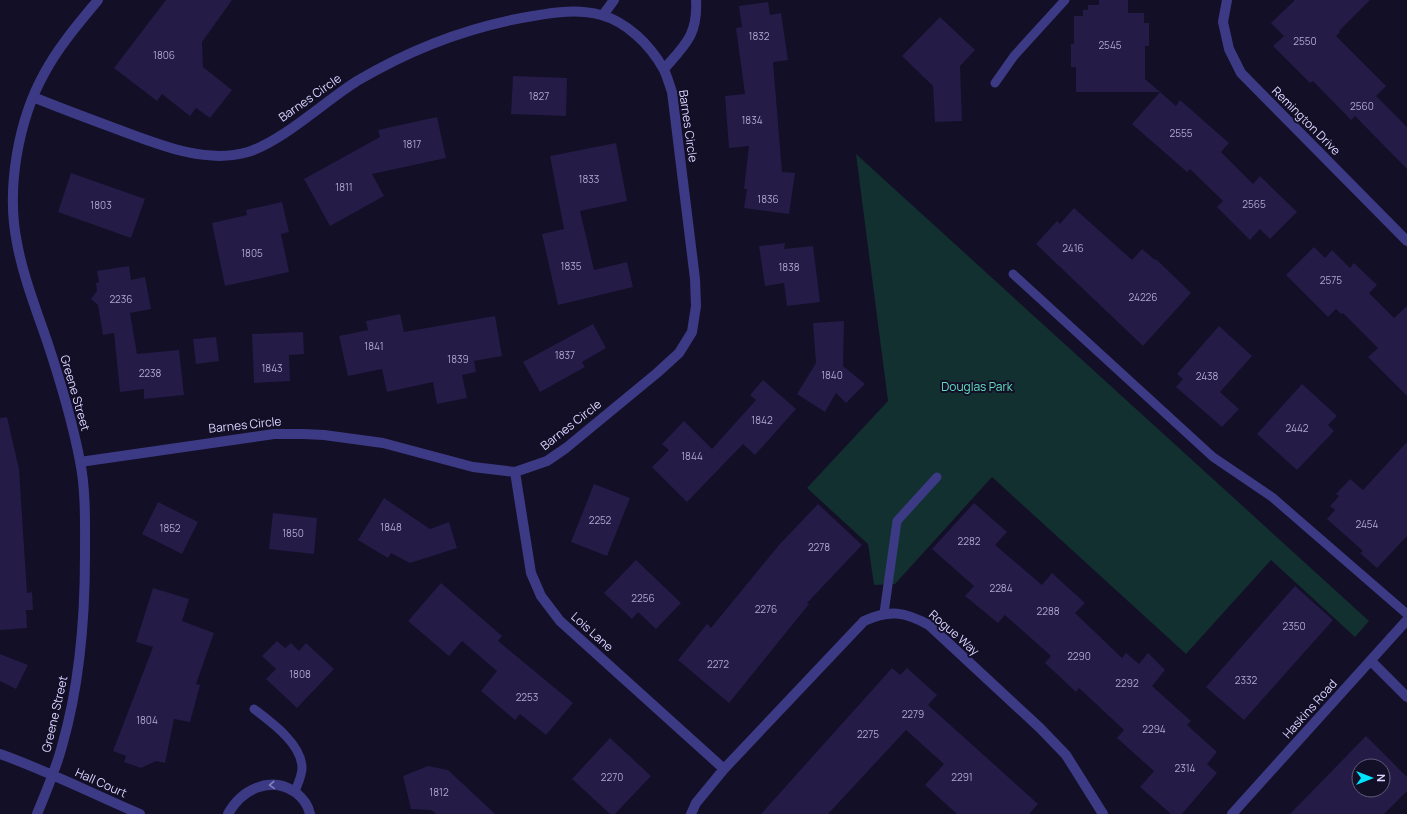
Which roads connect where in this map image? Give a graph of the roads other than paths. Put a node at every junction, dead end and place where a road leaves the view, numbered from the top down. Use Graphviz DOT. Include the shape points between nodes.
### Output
graph roads {
  1 [pos="98,0"];
  2 [pos="614,0"];
  3 [pos="696,0"];
  4 [pos="1065,0"];
  5 [pos="1227,0"];
  6 [pos="603,15"];
  7 [pos="664,70"];
  8 [pos="995,83"];
  9 [pos="33,97"];
  10 [pos="1407,241"];
  11 [pos="1013,274"];
  12 [pos="80,462"];
  13 [pos="515,472"];
  14 [pos="937,478"];
  15 [pos="884,613"];
  16 [pos="1407,614"];
  17 [pos="1407,620"];
  18 [pos="1371,661"];
  19 [pos="1407,696"];
  20 [pos="254,709"];
  21 [pos="0,754"];
  22 [pos="724,769"];
  23 [pos="53,774"];
  24 [pos="295,792"];
  25 [pos="36,814"];
  26 [pos="140,814"];
  27 [pos="228,814"];
  28 [pos="310,814"];
  29 [pos="691,814"];
  30 [pos="1103,814"];
  31 [pos="1232,814"];
  1 -- 9 [label="street, Greene Street" via="62,44"];
  2 -- 6 [label="street"];
  3 -- 7 [label="street" via="696,23 692,34"];
  4 -- 8 [label="lane" via="1014,56"];
  5 -- 10 [label="street, Remington Drive" via="1223,22 1229,49 1241,73"];
  6 -- 7 [label="street, Barnes Circle" via="637,36"];
  6 -- 9 [label="street, Barnes Circle" via="581,11 552,13 504,21 454,35 400,58 357,82 278,137 248,152 214,155 170,148"];
  7 -- 13 [label="street, Barnes Circle" via="672,92 695,279 696,306 692,332 679,353 566,448 547,461"];
  9 -- 12 [label="street, Greene Street" via="19,144 14,178 13,213 27,282 64,398"];
  11 -- 16 [label="lane" via="1212,457 1272,497"];
  12 -- 13 [label="street, Barnes Circle" via="274,434 304,434 383,443 473,467"];
  12 -- 23 [label="street, Greene Street" via="85,522 84,625 72,704"];
  13 -- 22 [label="street, Lois Lane" via="531,573 541,596 560,621"];
  14 -- 15 [label="lane" via="897,521"];
  15 -- 22 [label="street, Rogue Way" via="864,621"];
  15 -- 30 [label="street, Rogue Way" via="912,616 929,625 1066,755"];
  17 -- 18 [label="street, Haskins Road"];
  18 -- 19 [label="street"];
  18 -- 31 [label="street, Haskins Road"];
  20 -- 24 [label="lane" via="280,729 301,757 302,769"];
  21 -- 23 [label="street, Hall Court"];
  22 -- 29 [label="street, Rogue Way" via="696,803"];
  23 -- 25 [label="street, Greene Street"];
  23 -- 26 [label="street, Hall Court"];
  24 -- 27 [label="street, one-way" via="286,786 273,784 257,787 244,793 233,804"];
  24 -- 28 [label="street" via="309,808"];
}
